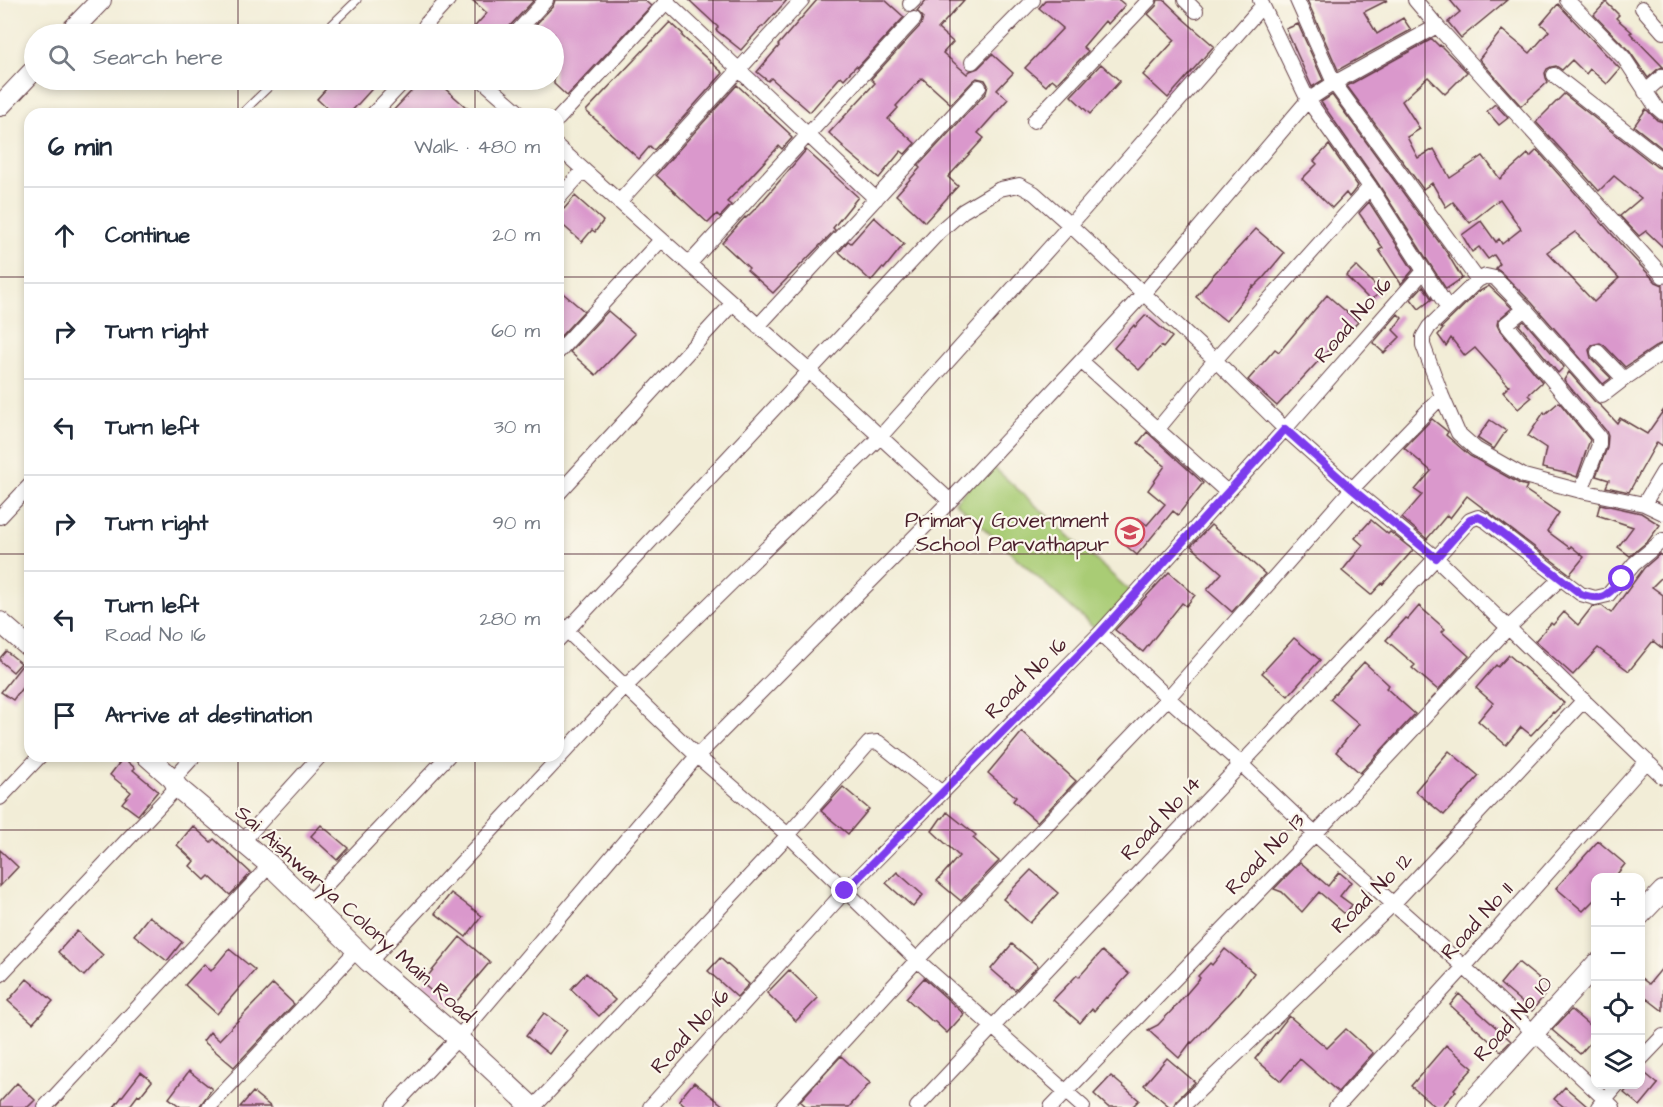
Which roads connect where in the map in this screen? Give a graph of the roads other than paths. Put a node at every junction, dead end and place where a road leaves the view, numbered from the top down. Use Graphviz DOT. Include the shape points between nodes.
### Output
graph roads {
  1 [pos="101,0"];
  2 [pos="357,0"];
  3 [pos="447,0"];
  4 [pos="546,0"];
  5 [pos="667,0"];
  6 [pos="802,0"];
  7 [pos="1033,0"];
  8 [pos="1149,0"];
  9 [pos="1185,0"];
  10 [pos="1297,0"];
  11 [pos="1415,0"];
  12 [pos="1567,0"];
  13 [pos="1261,3"];
  14 [pos="1642,8"];
  15 [pos="1196,11"];
  16 [pos="914,19"];
  17 [pos="78,24"];
  18 [pos="332,24"];
  19 [pos="426,24"];
  20 [pos="524,24"];
  21 [pos="1437,26"];
  22 [pos="1663,32"];
  23 [pos="972,62"];
  24 [pos="739,70"];
  25 [pos="1554,75"];
  26 [pos="1663,76"];
  27 [pos="24,81"];
  28 [pos="1334,82"];
  29 [pos="979,87"];
  30 [pos="266,90"];
  31 [pos="396,90"];
  32 [pos="493,90"];
  33 [pos="1645,92"];
  34 [pos="1308,100"];
  35 [pos="0,106"];
  36 [pos="247,108"];
  37 [pos="379,108"];
  38 [pos="512,108"];
  39 [pos="564,112"];
  40 [pos="1663,113"];
  41 [pos="1034,121"];
  42 [pos="808,135"];
  43 [pos="564,152"];
  44 [pos="1663,160"];
  45 [pos="584,170"];
  46 [pos="1370,187"];
  47 [pos="564,192"];
  48 [pos="876,199"];
  49 [pos="619,202"];
  50 [pos="1070,225"];
  51 [pos="661,240"];
  52 [pos="688,264"];
  53 [pos="1424,271"];
  54 [pos="1663,276"];
  55 [pos="1478,280"];
  56 [pos="1143,294"];
  57 [pos="733,303"];
  58 [pos="1448,308"];
  59 [pos="1525,309"];
  60 [pos="758,326"];
  61 [pos="564,345"];
  62 [pos="1598,352"];
  63 [pos="1663,352"];
  64 [pos="1215,360"];
  65 [pos="1081,361"];
  66 [pos="809,371"];
  67 [pos="1624,379"];
  68 [pos="1442,396"];
  69 [pos="1285,429"];
  70 [pos="1157,430"];
  71 [pos="880,437"];
  72 [pos="1663,472"];
  73 [pos="564,487"];
  74 [pos="1352,489"];
  75 [pos="24,491"];
  76 [pos="1227,492"];
  77 [pos="1581,492"];
  78 [pos="950,501"];
  79 [pos="1644,504"];
  80 [pos="1663,513"];
  81 [pos="0,517"];
  82 [pos="1663,540"];
  83 [pos="1436,558"];
  84 [pos="1561,578"];
  85 [pos="0,622"];
  86 [pos="564,627"];
  87 [pos="1507,629"];
  88 [pos="564,633"];
  89 [pos="1100,633"];
  90 [pos="24,639"];
  91 [pos="626,687"];
  92 [pos="1168,698"];
  93 [pos="1584,700"];
  94 [pos="564,750"];
  95 [pos="698,756"];
  96 [pos="1647,760"];
  97 [pos="34,762"];
  98 [pos="153,762"];
  99 [pos="190,762"];
  100 [pos="315,762"];
  101 [pos="442,762"];
  102 [pos="553,762"];
  103 [pos="1241,764"];
  104 [pos="1663,777"];
  105 [pos="175,783"];
  106 [pos="942,792"];
  107 [pos="0,798"];
  108 [pos="1315,834"];
  109 [pos="788,835"];
  110 [pos="242,842"];
  111 [pos="270,865"];
  112 [pos="845,891"];
  113 [pos="1663,891"];
  114 [pos="309,903"];
  115 [pos="1393,904"];
  116 [pos="1645,911"];
  117 [pos="363,956"];
  118 [pos="917,960"];
  119 [pos="1464,967"];
  120 [pos="1591,969"];
  121 [pos="0,975"];
  122 [pos="992,1027"];
  123 [pos="1532,1033"];
  124 [pos="1663,1036"];
  125 [pos="458,1038"];
  126 [pos="1645,1056"];
  127 [pos="1615,1089"];
  128 [pos="1065,1092"];
  129 [pos="1605,1105"];
  130 [pos="45,1107"];
  131 [pos="209,1107"];
  132 [pos="393,1107"];
  133 [pos="533,1107"];
  134 [pos="650,1107"];
  135 [pos="783,1107"];
  136 [pos="917,1107"];
  137 [pos="1051,1107"];
  138 [pos="1083,1107"];
  139 [pos="1182,1107"];
  140 [pos="1336,1107"];
  141 [pos="1467,1107"];
  1 -- 17 [label="street"];
  2 -- 18 [label="lane"];
  3 -- 19 [label="street"];
  4 -- 20 [label="street"];
  5 -- 24 [label="street"];
  5 -- 39 [label="street"];
  6 -- 24 [label="street"];
  7 -- 23 [label="street"];
  8 -- 41 [label="street"];
  9 -- 15 [label="street"];
  10 -- 28 [label="street"];
  11 -- 21 [label="street"];
  12 -- 33 [label="street" via="1624,58"];
  13 -- 34 [label="street"];
  13 -- 50 [label="street"];
  14 -- 22 [label="street"];
  16 -- 42 [label="street"];
  21 -- 28 [label="street"];
  21 -- 54 [label="street"];
  24 -- 42 [label="street"];
  24 -- 49 [label="street"];
  25 -- 44 [label="street"];
  26 -- 33 [label="street"];
  27 -- 35 [label="street"];
  28 -- 34 [label="street"];
  28 -- 55 [label="street"];
  29 -- 48 [label="street"];
  30 -- 36 [label="lane"];
  31 -- 37 [label="street"];
  32 -- 38 [label="street"];
  33 -- 40 [label="street"];
  34 -- 46 [label="street"];
  34 -- 56 [label="street"];
  42 -- 48 [label="street"];
  42 -- 52 [label="street"];
  43 -- 45 [label="street"];
  45 -- 47 [label="street"];
  45 -- 49 [label="street"];
  46 -- 53 [label="street"];
  46 -- 64 [label="street"];
  48 -- 60 [label="street"];
  49 -- 51 [label="street"];
  50 -- 56 [label="street"];
  50 -- 66 [label="street" via="1019,185 1000,189 963,211 939,232"];
  50 -- 71 [label="street"];
  51 -- 52 [label="street"];
  51 -- 61 [label="street"];
  52 -- 57 [label="street"];
  53 -- 58 [label="street"];
  53 -- 69 [label="street, Road No 16"];
  55 -- 58 [label="street"];
  55 -- 59 [label="street" via="1486,276 1495,278"];
  56 -- 64 [label="street"];
  56 -- 65 [label="street"];
  57 -- 60 [label="street"];
  57 -- 73 [label="street"];
  58 -- 68 [label="street" via="1423,337"];
  59 -- 67 [label="street" via="1602,396"];
  59 -- 77 [label="street" via="1506,324 1599,437"];
  60 -- 66 [label="street"];
  62 -- 67 [label="street"];
  63 -- 67 [label="street"];
  64 -- 69 [label="street"];
  64 -- 70 [label="street"];
  65 -- 70 [label="street"];
  65 -- 78 [label="street"];
  66 -- 71 [label="street"];
  66 -- 86 [label="street"];
  68 -- 74 [label="street"];
  68 -- 77 [label="street" via="1458,433 1476,449 1524,476"];
  69 -- 74 [label="street"];
  69 -- 76 [label="street, Road No 16"];
  70 -- 76 [label="street"];
  71 -- 78 [label="street"];
  71 -- 91 [label="street"];
  72 -- 79 [label="street"];
  74 -- 83 [label="street"];
  74 -- 92 [label="street"];
  75 -- 81 [label="street"];
  76 -- 89 [label="street, Road No 16"];
  77 -- 79 [label="street"];
  78 -- 95 [label="street"];
  79 -- 80 [label="street"];
  82 -- 84 [label="street" via="1634,564 1608,595 1595,598 1581,594"];
  83 -- 84 [label="street, Road No 14" via="1470,520 1478,517"];
  83 -- 87 [label="street"];
  83 -- 103 [label="street, Road No 14"];
  84 -- 87 [label="street, Road No 13"];
  85 -- 90 [label="street"];
  87 -- 93 [label="street"];
  87 -- 108 [label="street, Road No 13"];
  88 -- 91 [label="street"];
  89 -- 92 [label="street"];
  89 -- 106 [label="street, Road No 16"];
  91 -- 94 [label="street"];
  91 -- 95 [label="street"];
  92 -- 103 [label="street"];
  92 -- 118 [label="street"];
  93 -- 96 [label="street"];
  93 -- 115 [label="street, Road No 12"];
  95 -- 109 [label="street"];
  95 -- 125 [label="street"];
  96 -- 104 [label="street"];
  96 -- 119 [label="street, Road No 11"];
  97 -- 107 [label="street"];
  98 -- 105 [label="street, Sai Aishwarya Colony Main Road"];
  99 -- 105 [label="street"];
  100 -- 110 [label="street"];
  101 -- 114 [label="street"];
  102 -- 117 [label="street"];
  103 -- 108 [label="street"];
  103 -- 122 [label="street, Road No 14"];
  105 -- 110 [label="street, Sai Aishwarya Colony Main Road"];
  105 -- 121 [label="street"];
  106 -- 109 [label="street" via="878,742 869,743"];
  106 -- 112 [label="street, Road No 16"];
  108 -- 115 [label="street"];
  108 -- 128 [label="street, Road No 13"];
  109 -- 112 [label="street"];
  109 -- 133 [label="street"];
  110 -- 111 [label="street, Sai Aishwarya Colony Main Road"];
  111 -- 114 [label="street, Sai Aishwarya Colony Main Road"];
  111 -- 130 [label="street"];
  112 -- 118 [label="street"];
  112 -- 134 [label="street, Road No 16"];
  113 -- 116 [label="street"];
  114 -- 117 [label="street, Sai Aishwarya Colony Main Road"];
  115 -- 119 [label="street"];
  115 -- 139 [label="street, Road No 12"];
  117 -- 125 [label="street, Sai Aishwarya Colony Main Road"];
  117 -- 131 [label="street"];
  118 -- 122 [label="street"];
  118 -- 135 [label="street"];
  119 -- 123 [label="street"];
  119 -- 140 [label="street, Road No 11"];
  120 -- 123 [label="street, Road No 10"];
  122 -- 128 [label="street"];
  122 -- 136 [label="street, Road No 14"];
  123 -- 129 [label="street"];
  123 -- 141 [label="street, Road No 10"];
  124 -- 126 [label="street"];
  125 -- 132 [label="street"];
  125 -- 133 [label="street, Sai Aishwarya Colony Main Road"];
  127 -- 129 [label="street"];
  128 -- 137 [label="street, Road No 13"];
  128 -- 138 [label="street"];
}
